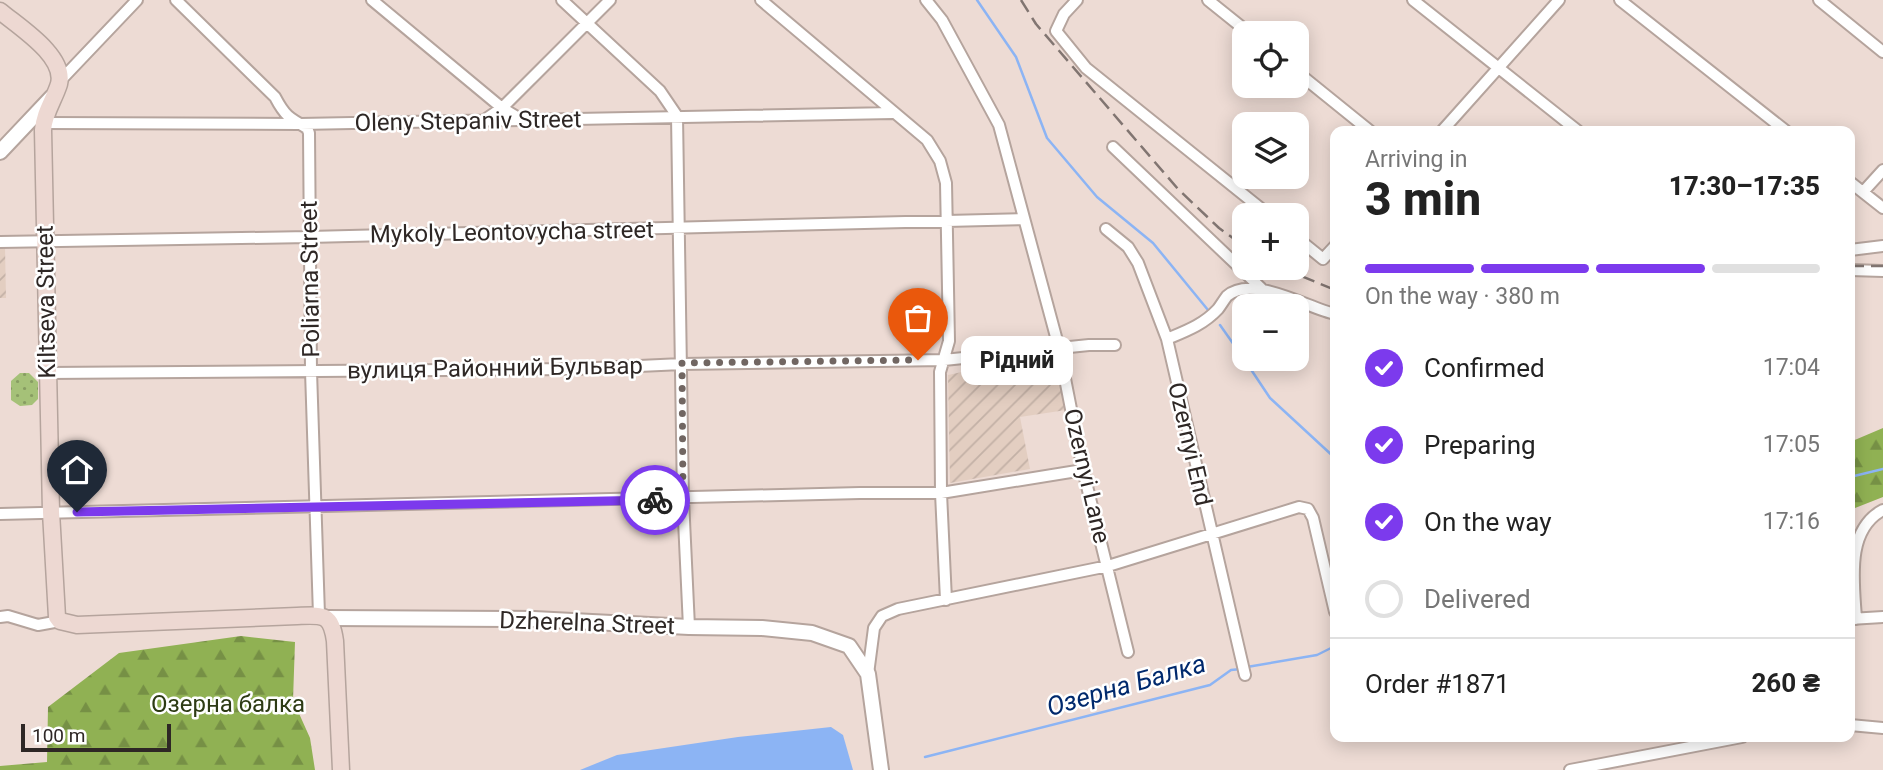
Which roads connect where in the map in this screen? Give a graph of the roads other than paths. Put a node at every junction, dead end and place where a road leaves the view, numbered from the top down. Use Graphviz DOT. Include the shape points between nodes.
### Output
graph roads {
  1 [pos="137,0"];
  2 [pos="176,0"];
  3 [pos="372,0"];
  4 [pos="562,0"];
  5 [pos="610,0"];
  6 [pos="761,0"];
  7 [pos="926,0"];
  8 [pos="1077,0"];
  9 [pos="1208,0"];
  10 [pos="1413,0"];
  11 [pos="1559,0"];
  12 [pos="1620,0"];
  13 [pos="1819,0"];
  14 [pos="0,11"];
  15 [pos="1234,21"];
  16 [pos="588,23"];
  17 [pos="1883,52"];
  18 [pos="1499,68"];
  19 [pos="1309,82"];
  20 [pos="55,90"];
  21 [pos="502,108"];
  22 [pos="893,113"];
  23 [pos="677,116"];
  24 [pos="522,120"];
  25 [pos="481,121"];
  26 [pos="44,123"];
  27 [pos="300,124"];
  28 [pos="1364,126"];
  29 [pos="1447,126"];
  30 [pos="1572,126"];
  31 [pos="1780,126"];
  32 [pos="1114,147"];
  33 [pos="0,152"];
  34 [pos="1883,170"];
  35 [pos="1855,186"];
  36 [pos="1863,192"];
  37 [pos="1254,203"];
  38 [pos="1883,208"];
  39 [pos="1024,219"];
  40 [pos="947,221"];
  41 [pos="680,228"];
  42 [pos="1105,229"];
  43 [pos="309,237"];
  44 [pos="44,241"];
  45 [pos="0,242"];
  46 [pos="1883,246"];
  47 [pos="1309,248"];
  48 [pos="1855,249"];
  49 [pos="1330,251"];
  50 [pos="1855,270"];
  51 [pos="1883,271"];
  52 [pos="1261,288"];
  53 [pos="1330,313"];
  54 [pos="1167,339"];
  55 [pos="1115,345"];
  56 [pos="1059,348"];
  57 [pos="944,359"];
  58 [pos="682,363"];
  59 [pos="311,371"];
  60 [pos="47,373"];
  61 [pos="1083,470"];
  62 [pos="942,493"];
  63 [pos="683,499"];
  64 [pos="315,507"];
  65 [pos="1883,510"];
  66 [pos="51,512"];
  67 [pos="0,514"];
  68 [pos="1210,534"];
  69 [pos="1855,557"];
  70 [pos="1108,566"];
  71 [pos="1330,591"];
  72 [pos="946,600"];
  73 [pos="0,617"];
  74 [pos="323,617"];
  75 [pos="1883,617"];
  76 [pos="1855,619"];
  77 [pos="60,621"];
  78 [pos="689,627"];
  79 [pos="1128,652"];
  80 [pos="868,674"];
  81 [pos="1245,675"];
  82 [pos="1855,725"];
  83 [pos="1883,728"];
  84 [pos="1716,742"];
  85 [pos="341,770"];
  86 [pos="881,770"];
  87 [pos="1570,770"];
  1 -- 20 [label="street"];
  2 -- 27 [label="street, Poliarna Street" via="275,97 284,113"];
  3 -- 21 [label="street"];
  4 -- 16 [label="street"];
  5 -- 16 [label="street"];
  6 -- 22 [label="street"];
  7 -- 39 [label="street, Ozernyi Lane" via="942,20 999,125"];
  8 -- 37 [label="street" via="1056,31 1086,68"];
  9 -- 15 [label="street"];
  10 -- 18 [label="street"];
  11 -- 18 [label="street"];
  12 -- 31 [label="street"];
  13 -- 17 [label="street"];
  14 -- 20 [label="main road" via="52,56 59,67"];
  16 -- 21 [label="street"];
  16 -- 23 [label="street" via="660,91"];
  18 -- 29 [label="street"];
  18 -- 30 [label="street"];
  19 -- 28 [label="street"];
  20 -- 26 [label="main road, Kiltseva Street"];
  20 -- 33 [label="street"];
  21 -- 24 [label="street"];
  21 -- 25 [label="street"];
  22 -- 23 [label="street, Oleny Stepaniv Street"];
  22 -- 40 [label="street" via="927,140 940,161"];
  23 -- 24 [label="street, Oleny Stepaniv Street"];
  23 -- 41 [label="street"];
  24 -- 25 [label="street, Oleny Stepaniv Street"];
  25 -- 27 [label="street, Oleny Stepaniv Street"];
  26 -- 27 [label="street, Oleny Stepaniv Street"];
  26 -- 44 [label="main road, Kiltseva Street"];
  27 -- 43 [label="street, Poliarna Street" via="309,133"];
  32 -- 52 [label="street"];
  34 -- 36 [label="street"];
  35 -- 36 [label="street"];
  36 -- 38 [label="street"];
  39 -- 40 [label="street, Mykoly Leontovycha street"];
  39 -- 56 [label="street, Ozernyi Lane"];
  40 -- 41 [label="street, Mykoly Leontovycha street"];
  40 -- 57 [label="street" via="949,341"];
  41 -- 43 [label="street, Mykoly Leontovycha street"];
  41 -- 58 [label="street"];
  42 -- 54 [label="street, Ozernyi End" via="1128,247 1138,263"];
  43 -- 44 [label="street, Mykoly Leontovycha street"];
  43 -- 59 [label="street, Poliarna Street"];
  44 -- 45 [label="street, Mykoly Leontovycha street"];
  44 -- 60 [label="main road, Kiltseva Street"];
  46 -- 48 [label="street"];
  47 -- 49 [label="street" via="1323,259"];
  50 -- 51 [label="street"];
  52 -- 53 [label="street"];
  52 -- 54 [label="street" via="1228,295 1199,326"];
  54 -- 68 [label="street, Ozernyi End"];
  55 -- 56 [label="street, вулиця Районний Бульвар"];
  56 -- 57 [label="street, вулиця Районний Бульвар"];
  56 -- 61 [label="street, Ozernyi Lane"];
  57 -- 58 [label="street, вулиця Районний Бульвар"];
  57 -- 62 [label="street" via="940,372"];
  58 -- 59 [label="street, вулиця Районний Бульвар" via="575,369"];
  58 -- 63 [label="street"];
  59 -- 60 [label="street, вулиця Районний Бульвар"];
  59 -- 64 [label="street, Poliarna Street"];
  60 -- 66 [label="main road, Kiltseva Street"];
  61 -- 62 [label="street"];
  61 -- 70 [label="street, Ozernyi Lane"];
  62 -- 63 [label="street"];
  62 -- 72 [label="street"];
  63 -- 64 [label="street"];
  63 -- 78 [label="street"];
  64 -- 66 [label="street"];
  64 -- 74 [label="street, Poliarna Street"];
  65 -- 69 [label="street" via="1872,515 1861,532"];
  66 -- 67 [label="street"];
  66 -- 77 [label="main road, Kiltseva Street" via="55,610"];
  68 -- 70 [label="street"];
  68 -- 71 [label="street" via="1299,506 1308,509"];
  68 -- 81 [label="street, Ozernyi End"];
  70 -- 72 [label="street"];
  70 -- 79 [label="street, Ozernyi Lane"];
  72 -- 80 [label="street" via="898,609 882,617 874,628"];
  73 -- 77 [label="street, Dzherelna Street" via="38,625"];
  74 -- 77 [label="main road, Dzherelna Street" via="77,625"];
  74 -- 78 [label="street, Dzherelna Street" via="534,619"];
  74 -- 85 [label="main road" via="333,625 335,641"];
  75 -- 76 [label="street"];
  78 -- 80 [label="street, Dzherelna Street" via="812,633 849,646"];
  80 -- 86 [label="street"];
  82 -- 83 [label="street"];
  84 -- 87 [label="street"];
}
